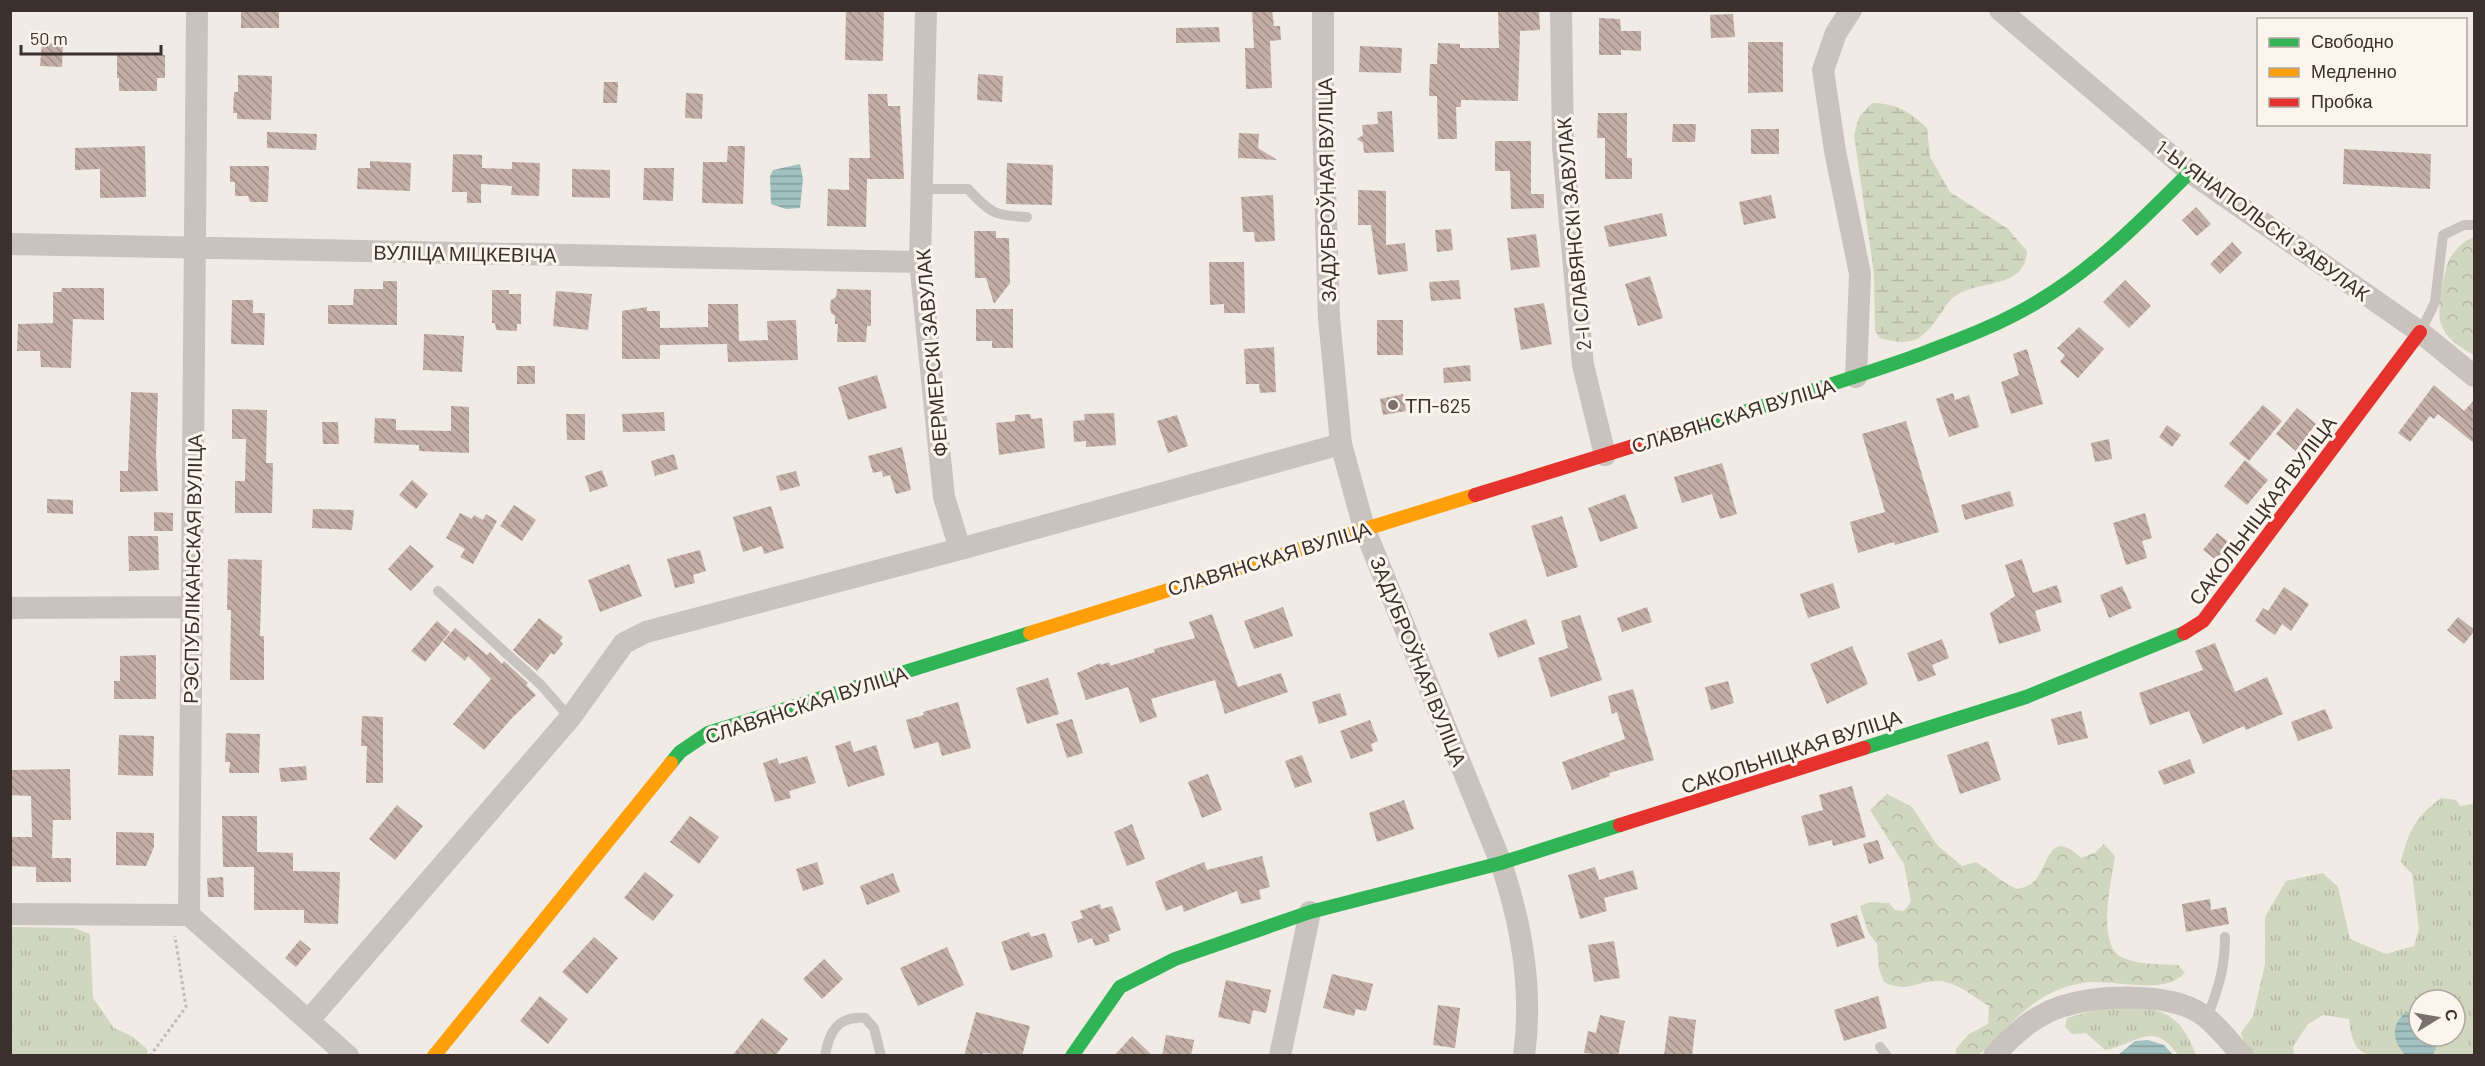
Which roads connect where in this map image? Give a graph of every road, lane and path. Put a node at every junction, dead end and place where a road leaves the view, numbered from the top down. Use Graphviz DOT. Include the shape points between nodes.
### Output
graph roads {
  1 [pos="197,10"];
  2 [pos="926,10"];
  3 [pos="1323,10"];
  4 [pos="1561,10"];
  5 [pos="1851,10"];
  6 [pos="2000,10"];
  7 [pos="2190,172"];
  8 [pos="923,189"];
  9 [pos="1027,217"];
  10 [pos="2475,225"];
  11 [pos="10,244"];
  12 [pos="197,247"];
  13 [pos="920,262"];
  14 [pos="2420,332"];
  15 [pos="2475,376"];
  16 [pos="1856,377"];
  17 [pos="1341,444"];
  18 [pos="1605,455"];
  19 [pos="1364,528"];
  20 [pos="960,549"];
  21 [pos="438,591"];
  22 [pos="190,607"];
  23 [pos="10,608"];
  24 [pos="570,718"];
  25 [pos="1501,863"];
  26 [pos="1310,912"];
  27 [pos="10,914"];
  28 [pos="181,916"];
  29 [pos="2225,937"];
  30 [pos="2206,1018"];
  31 [pos="309,1020"];
  32 [pos="2002,1052"];
  33 [pos="150,1056"];
  34 [pos="348,1056"];
  35 [pos="434,1056"];
  36 [pos="825,1056"];
  37 [pos="881,1056"];
  38 [pos="1072,1056"];
  39 [pos="1280,1056"];
  40 [pos="1524,1056"];
  41 [pos="2242,1056"];
  1 -- 12 [label="street, РЭСПУБЛІКАНСКАЯ ВУЛІЦА"];
  2 -- 8 [label="street, ФЕРМЕРСКІ ЗАВУЛАК"];
  3 -- 17 [label="street, ЗАДУБРОЎНАЯ ВУЛІЦА" via="1329,318"];
  4 -- 18 [label="street, 2-І СЛАВЯНСКІ ЗАВУЛАК" via="1563,147 1583,365"];
  5 -- 16 [label="street" via="1836,33 1823,70 1860,274"];
  6 -- 7 [label="street, 1-Ы ЯНАПОЛЬСКІ ЗАВУЛАК"];
  7 -- 14 [label="street, 1-Ы ЯНАПОЛЬСКІ ЗАВУЛАК"];
  7 -- 16 [label="street, СЛАВЯНСКАЯ ВУЛІЦА" via="2116,246 2042,299 1990,327"];
  8 -- 9 [label="lane" via="968,189 1002,217"];
  8 -- 13 [label="street, ФЕРМЕРСКІ ЗАВУЛАК"];
  10 -- 14 [label="lane" via="2464,225 2443,235 2435,303"];
  11 -- 12 [label="street, ВУЛІЦА МІЦКЕВІЧА"];
  12 -- 13 [label="street, ВУЛІЦА МІЦКЕВІЧА"];
  12 -- 22 [label="street, РЭСПУБЛІКАНСКАЯ ВУЛІЦА"];
  13 -- 20 [label="street, ФЕРМЕРСКІ ЗАВУЛАК" via="944,497"];
  14 -- 15 [label="street, 1-Ы ЯНАПОЛЬСКІ ЗАВУЛАК"];
  14 -- 25 [label="street, САКОЛЬНІЦКАЯ ВУЛІЦА" via="2203,621 2179,636 2026,697"];
  16 -- 18 [label="street, СЛАВЯНСКАЯ ВУЛІЦА"];
  17 -- 19 [label="street, ЗАДУБРОЎНАЯ ВУЛІЦА"];
  17 -- 20 [label="street"];
  18 -- 19 [label="street, СЛАВЯНСКАЯ ВУЛІЦА"];
  19 -- 25 [label="street, ЗАДУБРОЎНАЯ ВУЛІЦА"];
  19 -- 35 [label="street, СЛАВЯНСКАЯ ВУЛІЦА" via="708,733 680,752"];
  20 -- 24 [label="street" via="646,632 624,643"];
  21 -- 24 [label="lane" via="541,685"];
  22 -- 23 [label="street"];
  22 -- 28 [label="street, РЭСПУБЛІКАНСКАЯ ВУЛІЦА"];
  24 -- 31 [label="street"];
  25 -- 26 [label="street, САКОЛЬНІЦКАЯ ВУЛІЦА"];
  25 -- 40 [label="street, ЗАДУБРОЎНАЯ ВУЛІЦА" via="1515,904 1525,965"];
  26 -- 38 [label="street, САКОЛЬНІЦКАЯ ВУЛІЦА" via="1176,959 1120,987"];
  26 -- 39 [label="street"];
  27 -- 28 [label="street"];
  28 -- 31 [label="street"];
  28 -- 33 [label="path" via="186,1007"];
  29 -- 30 [label="lane" via="2221,982"];
  30 -- 32 [label="street" via="2162,999 2113,997 2059,1007 2016,1031"];
  30 -- 41 [label="street"];
  31 -- 34 [label="street"];
  36 -- 37 [label="lane" via="828,1038 837,1024 865,1018 874,1028"];
}
